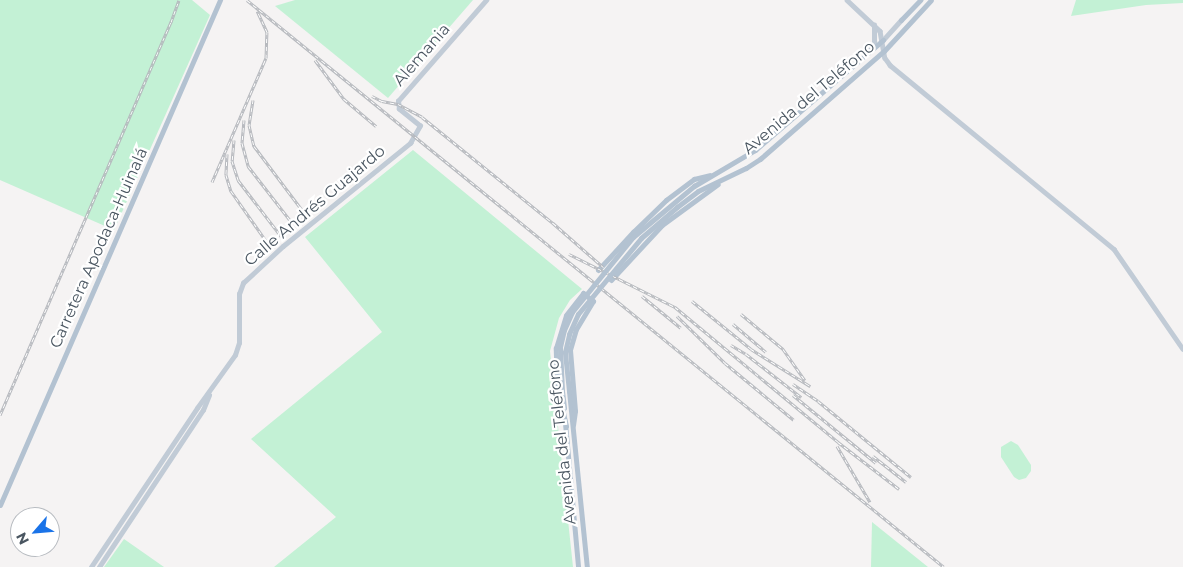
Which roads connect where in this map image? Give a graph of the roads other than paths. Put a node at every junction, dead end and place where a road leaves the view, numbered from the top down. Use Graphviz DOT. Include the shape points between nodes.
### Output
graph roads {
  1 [pos="219,0"];
  2 [pos="486,0"];
  3 [pos="847,0"];
  4 [pos="920,0"];
  5 [pos="931,0"];
  6 [pos="901,20"];
  7 [pos="874,25"];
  8 [pos="882,40"];
  9 [pos="884,51"];
  10 [pos="870,52"];
  11 [pos="420,126"];
  12 [pos="713,175"];
  13 [pos="724,179"];
  14 [pos="696,189"];
  15 [pos="613,253"];
  16 [pos="625,263"];
  17 [pos="598,270"];
  18 [pos="611,280"];
  19 [pos="1183,349"];
  20 [pos="210,392"];
  21 [pos="573,425"];
  22 [pos="566,426"];
  23 [pos="0,500"];
  24 [pos="0,505"];
  25 [pos="91,567"];
  26 [pos="99,567"];
  27 [pos="578,567"];
  28 [pos="587,567"];
  1 -- 23 [label="main road"];
  1 -- 24 [label="main road, Carretera Apodaca-Huinalá"];
  2 -- 11 [label="main road, Alemania" via="398,104 400,110"];
  3 -- 7 [label="main road"];
  4 -- 6 [label="main road, Avenida del Teléfono"];
  5 -- 9 [label="main road, Avenida del Teléfono"];
  6 -- 8 [label="main road, Avenida del Teléfono"];
  7 -- 8 [label="main road"];
  7 -- 10 [label="main road"];
  8 -- 9 [label="main road"];
  8 -- 10 [label="main road, Avenida del Teléfono"];
  9 -- 13 [label="main road, Avenida del Teléfono" via="760,158"];
  9 -- 19 [label="main road" via="890,65 1114,249"];
  10 -- 12 [label="main road, Avenida del Teléfono" via="755,150"];
  11 -- 20 [label="main road, Calle Andrés Guajardo" via="404,149 289,241 243,283 238,294 238,347"];
  12 -- 14 [label="main road, Avenida del Teléfono"];
  12 -- 15 [label="main road" via="694,179 666,200"];
  13 -- 14 [label="main road, Avenida del Teléfono"];
  13 -- 16 [label="main road" via="672,218"];
  14 -- 21 [label="main road, Avenida del Teléfono, bridge" via="641,238 578,314 565,352"];
  14 -- 22 [label="main road, Avenida del Teléfono, bridge" via="634,237 572,312 560,347"];
  15 -- 16 [label="main road" via="616,259"];
  15 -- 17 [label="main road"];
  16 -- 18 [label="main road"];
  20 -- 25 [label="main road, Calle Andrés Guajardo"];
  20 -- 26 [label="main road, Calle Andrés Guajardo" via="203,410"];
  21 -- 22 [label="main road" via="570,350 576,329 592,301 583,293 566,315 557,342 556,371"];
  21 -- 28 [label="main road, Avenida del Teléfono"];
  22 -- 27 [label="main road, Avenida del Teléfono"];
}
